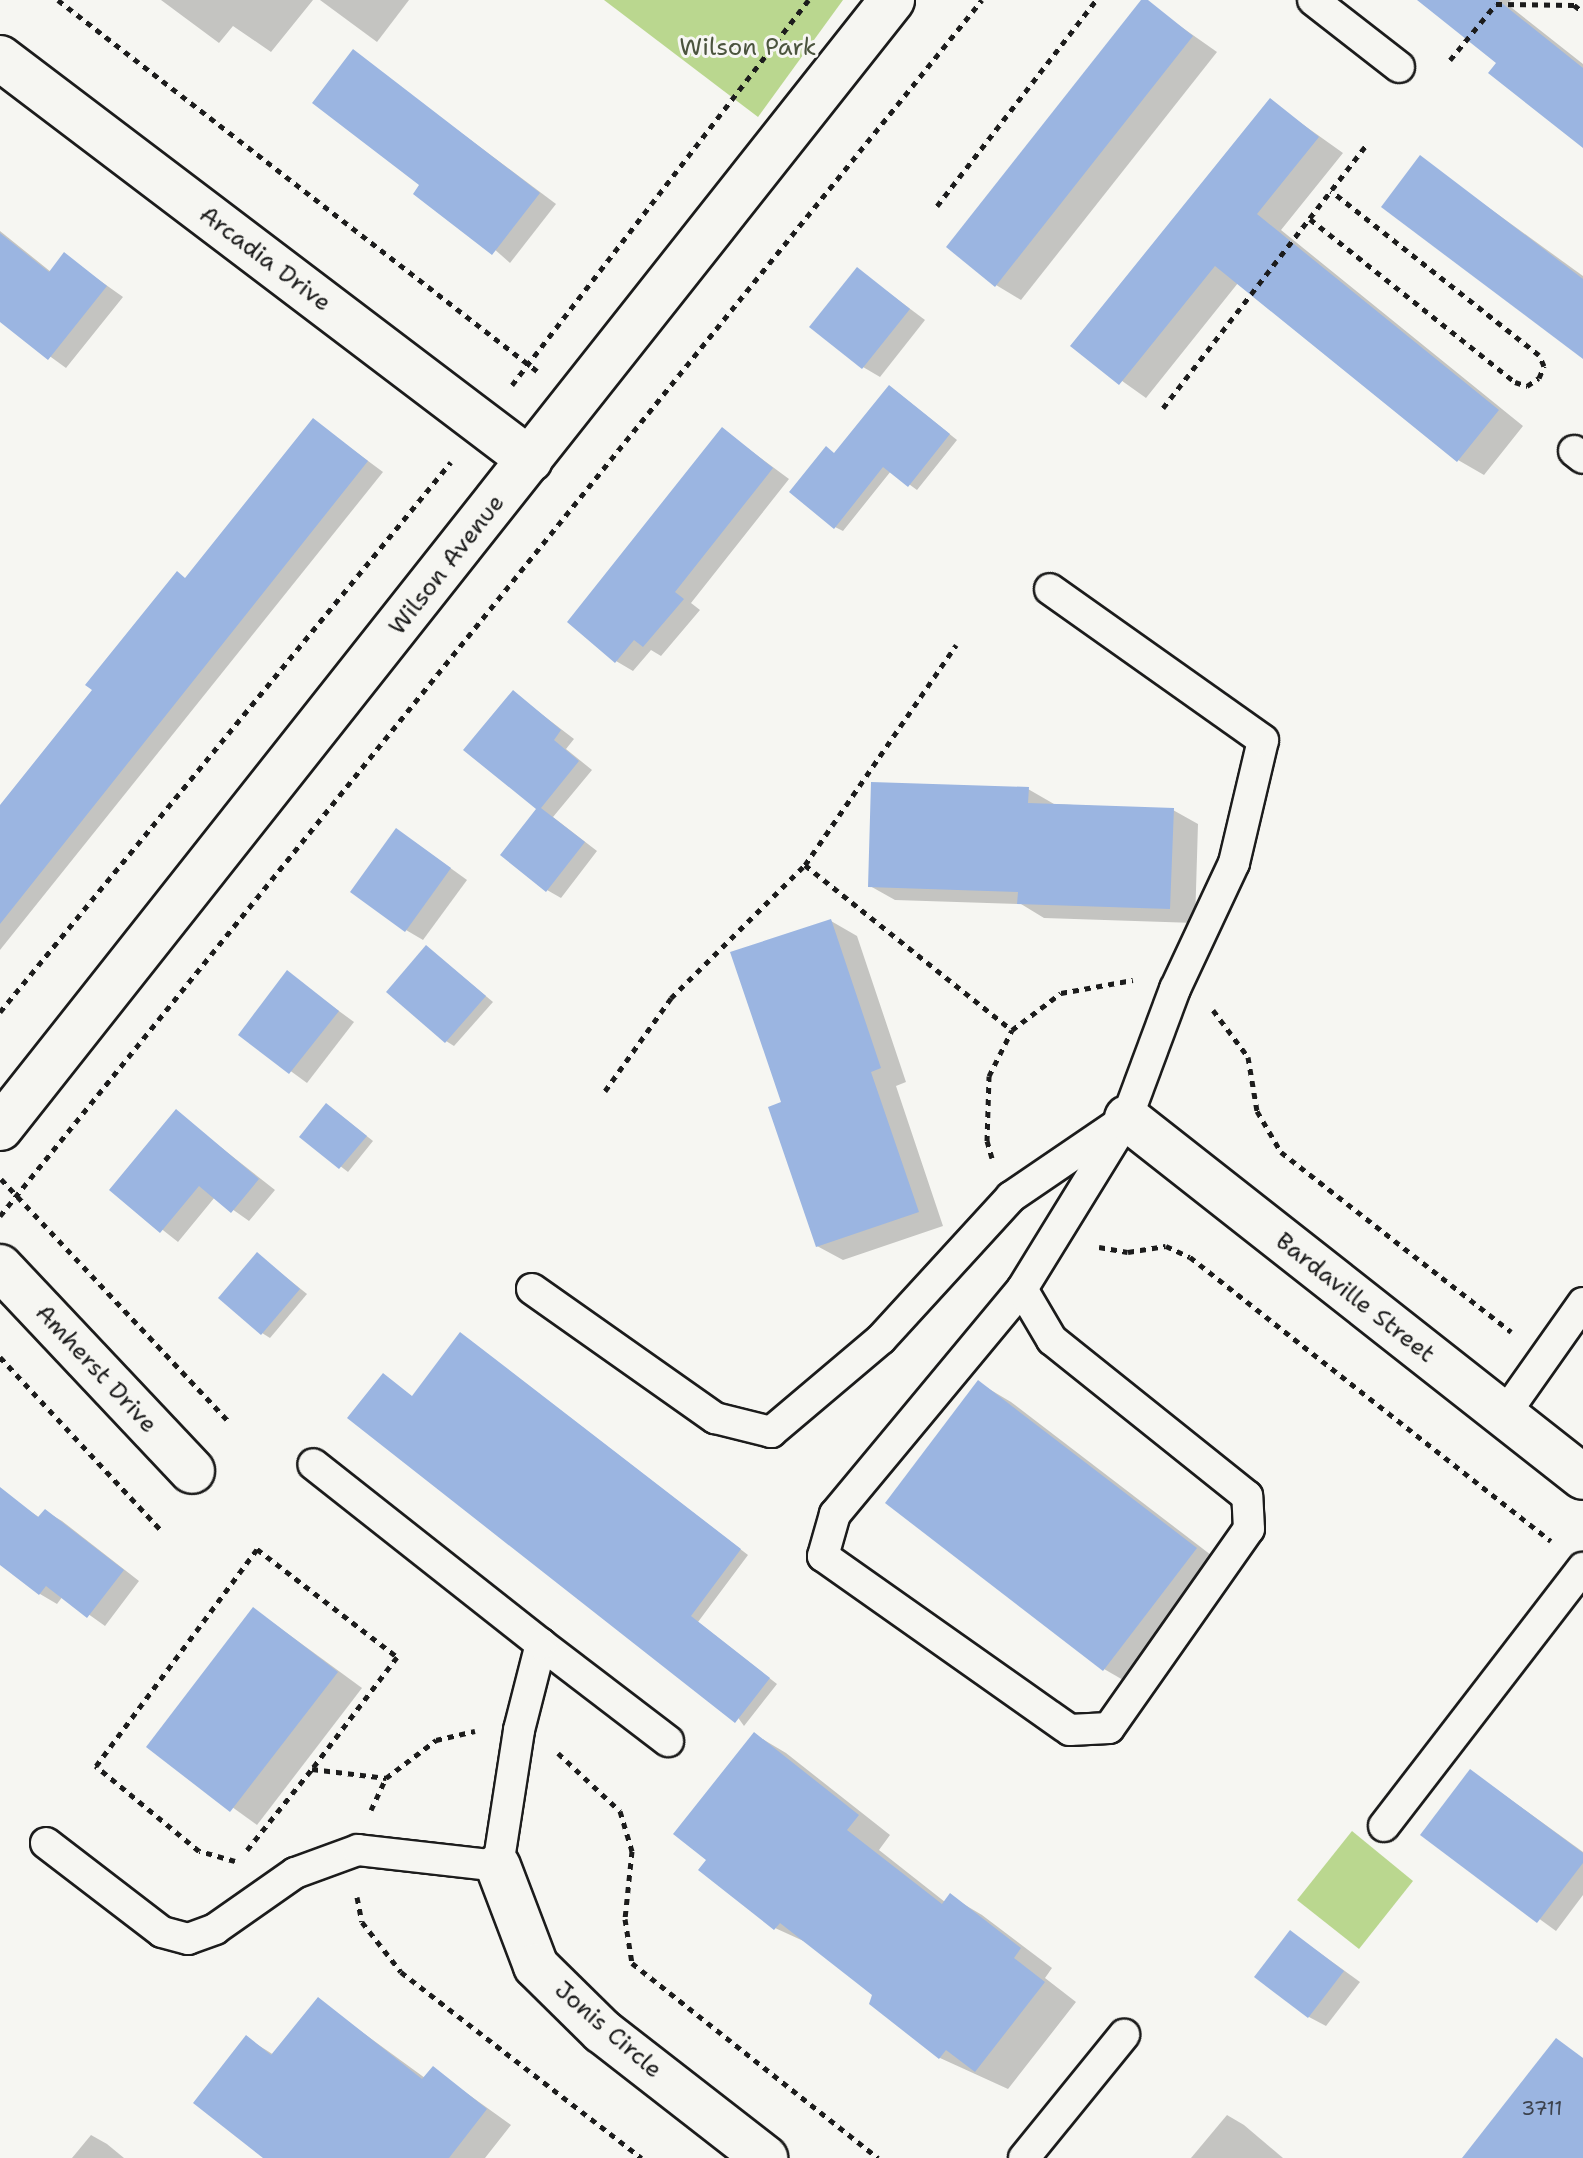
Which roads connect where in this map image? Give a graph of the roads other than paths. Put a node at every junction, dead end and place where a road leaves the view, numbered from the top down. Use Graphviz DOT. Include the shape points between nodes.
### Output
graph roads {
  1 [pos="892,0"];
  2 [pos="1313,0"];
  3 [pos="0,58"];
  4 [pos="1399,67"];
  5 [pos="530,460"];
  6 [pos="1050,589"];
  7 [pos="1127,1118"];
  8 [pos="0,1128"];
  9 [pos="0,1267"];
  10 [pos="532,1289"];
  11 [pos="1022,1289"];
  12 [pos="1583,1303"];
  13 [pos="1504,1415"];
  14 [pos="313,1464"];
  15 [pos="192,1471"];
  16 [pos="1583,1477"];
  17 [pos="1583,1568"];
  18 [pos="541,1644"];
  19 [pos="668,1741"];
  20 [pos="1384,1826"];
  21 [pos="46,1843"];
  22 [pos="498,1866"];
  23 [pos="1124,2035"];
  24 [pos="765,2158"];
  25 [pos="1024,2158"];
  1 -- 5 [label="street, Wilson Avenue"];
  2 -- 4 [label="lane"];
  3 -- 5 [label="street, Arcadia Drive"];
  5 -- 8 [label="street, Wilson Avenue"];
  6 -- 7 [label="lane" via="1263,740 1234,863 1175,989"];
  7 -- 10 [label="lane" via="1011,1197 881,1339 771,1432 715,1418"];
  7 -- 11 [label="lane"];
  7 -- 13 [label="street, Bardaville Street"];
  9 -- 15 [label="street, Amherst Drive"];
  11 -- 11 [label="lane" via="1052,1340 1247,1496 1249,1529 1109,1728 1070,1730 823,1556 835,1514"];
  12 -- 13 [label="lane"];
  13 -- 16 [label="street, Bardaville Street"];
  14 -- 18 [label="lane"];
  17 -- 20 [label="lane"];
  18 -- 19 [label="lane"];
  18 -- 22 [label="lane" via="519,1730"];
  21 -- 22 [label="lane" via="162,1932 188,1939 215,1929 295,1873 358,1850"];
  22 -- 24 [label="street, Jonis Circle" via="536,1966 602,2031"];
  23 -- 25 [label="lane"];
}
